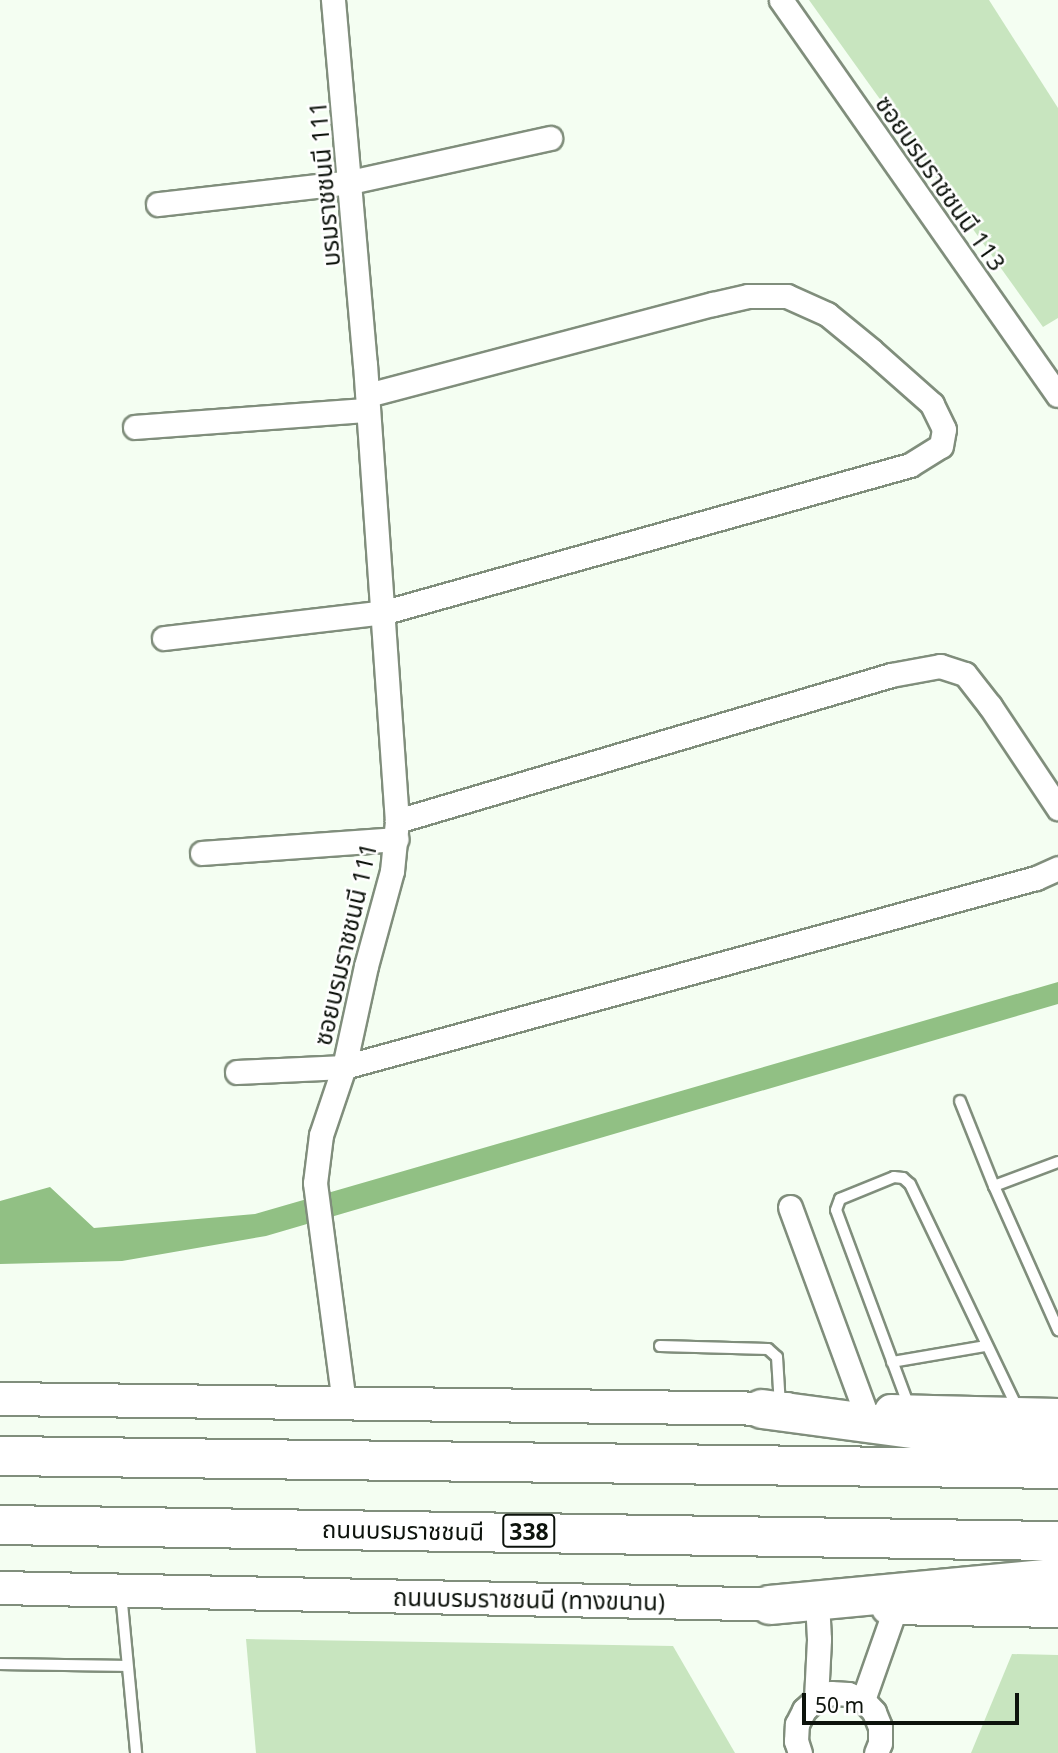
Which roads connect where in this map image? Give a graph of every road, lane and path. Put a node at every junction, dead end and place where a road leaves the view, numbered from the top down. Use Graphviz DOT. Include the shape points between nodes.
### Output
graph roads {
  1 [pos="333,0"];
  2 [pos="781,0"];
  3 [pos="550,138"];
  4 [pos="349,182"];
  5 [pos="158,204"];
  6 [pos="365,364"];
  7 [pos="1058,395"];
  8 [pos="367,402"];
  9 [pos="135,426"];
  10 [pos="385,612"];
  11 [pos="164,638"];
  12 [pos="1058,808"];
  13 [pos="397,830"];
  14 [pos="202,853"];
  15 [pos="1058,868"];
  16 [pos="344,1067"];
  17 [pos="237,1072"];
  18 [pos="960,1101"];
  19 [pos="1058,1162"];
  20 [pos="994,1186"];
  21 [pos="790,1207"];
  22 [pos="1058,1330"];
  23 [pos="660,1346"];
  24 [pos="986,1346"];
  25 [pos="892,1362"];
  26 [pos="0,1399"];
  27 [pos="344,1404"];
  28 [pos="771,1409"];
  29 [pos="865,1411"];
  30 [pos="911,1412"];
  31 [pos="1021,1415"];
  32 [pos="1058,1415"];
  33 [pos="1058,1448"];
  34 [pos="0,1456"];
  35 [pos="1058,1469"];
  36 [pos="0,1525"];
  37 [pos="1058,1541"];
  38 [pos="1058,1578"];
  39 [pos="0,1588"];
  40 [pos="120,1590"];
  41 [pos="770,1605"];
  42 [pos="817,1606"];
  43 [pos="895,1609"];
  44 [pos="1058,1611"];
  45 [pos="0,1664"];
  46 [pos="126,1666"];
  47 [pos="816,1699"];
  48 [pos="863,1700"];
  49 [pos="136,1753"];
  50 [pos="800,1753"];
  51 [pos="876,1753"];
  1 -- 4 [label="street, บรมราชชนนี 111"];
  2 -- 7 [label="street, ซอยบรมราชชนนี 113"];
  3 -- 4 [label="street"];
  4 -- 5 [label="street"];
  4 -- 6 [label="street, บรมราชชนนี 111"];
  6 -- 8 [label="street, ซอยบรมราชชนนี 111"];
  8 -- 9 [label="street"];
  8 -- 10 [label="street, ซอยบรมราชชนนี 111"];
  8 -- 10 [label="street" via="712,304 748,296 788,296 827,314 870,350 932,404 944,429 941,446 910,464"];
  10 -- 11 [label="street"];
  10 -- 13 [label="street, ซอยบรมราชชนนี 111"];
  12 -- 13 [label="street" via="965,674 940,666 891,675"];
  13 -- 14 [label="street"];
  13 -- 16 [label="street, ซอยบรมราชชนนี 111" via="392,871"];
  15 -- 16 [label="street" via="1036,878"];
  16 -- 17 [label="street"];
  16 -- 27 [label="street, ซอยบรมราชชนนี 111" via="321,1135 315,1183"];
  18 -- 20 [label="lane"];
  19 -- 20 [label="lane"];
  20 -- 22 [label="lane"];
  21 -- 29 [label="street"];
  23 -- 28 [label="lane" via="768,1349 777,1357"];
  24 -- 25 [label="lane"];
  24 -- 25 [label="lane" via="910,1184 894,1177 836,1205"];
  24 -- 31 [label="lane"];
  25 -- 30 [label="lane"];
  26 -- 27 [label="main road"];
  27 -- 28 [label="main road"];
  28 -- 29 [label="main road"];
  28 -- 33 [label="highway"];
  29 -- 30 [label="main road"];
  30 -- 31 [label="main road"];
  31 -- 32 [label="main road"];
  34 -- 35 [label="highway"];
  36 -- 37 [label="highway, ถนนบรมราชชนนี / 338"];
  38 -- 41 [label="highway"];
  39 -- 40 [label="main road, ถนนบรมราชชนนี (ทางขนาน)"];
  40 -- 41 [label="main road, ถนนบรมราชชนนี (ทางขนาน)"];
  40 -- 46 [label="lane"];
  41 -- 42 [label="main road, ถนนบรมราชชนนี (ทางขนาน)"];
  42 -- 43 [label="main road, ถนนบรมราชชนนี (ทางขนาน)"];
  42 -- 47 [label="street"];
  43 -- 44 [label="main road, ถนนบรมราชชนนี (ทางขนาน)"];
  43 -- 48 [label="street"];
  45 -- 46 [label="lane"];
  46 -- 49 [label="lane"];
  47 -- 48 [label="street" via="831,1693"];
  47 -- 50 [label="street" via="797,1724"];
  48 -- 51 [label="street" via="880,1727"];
}
